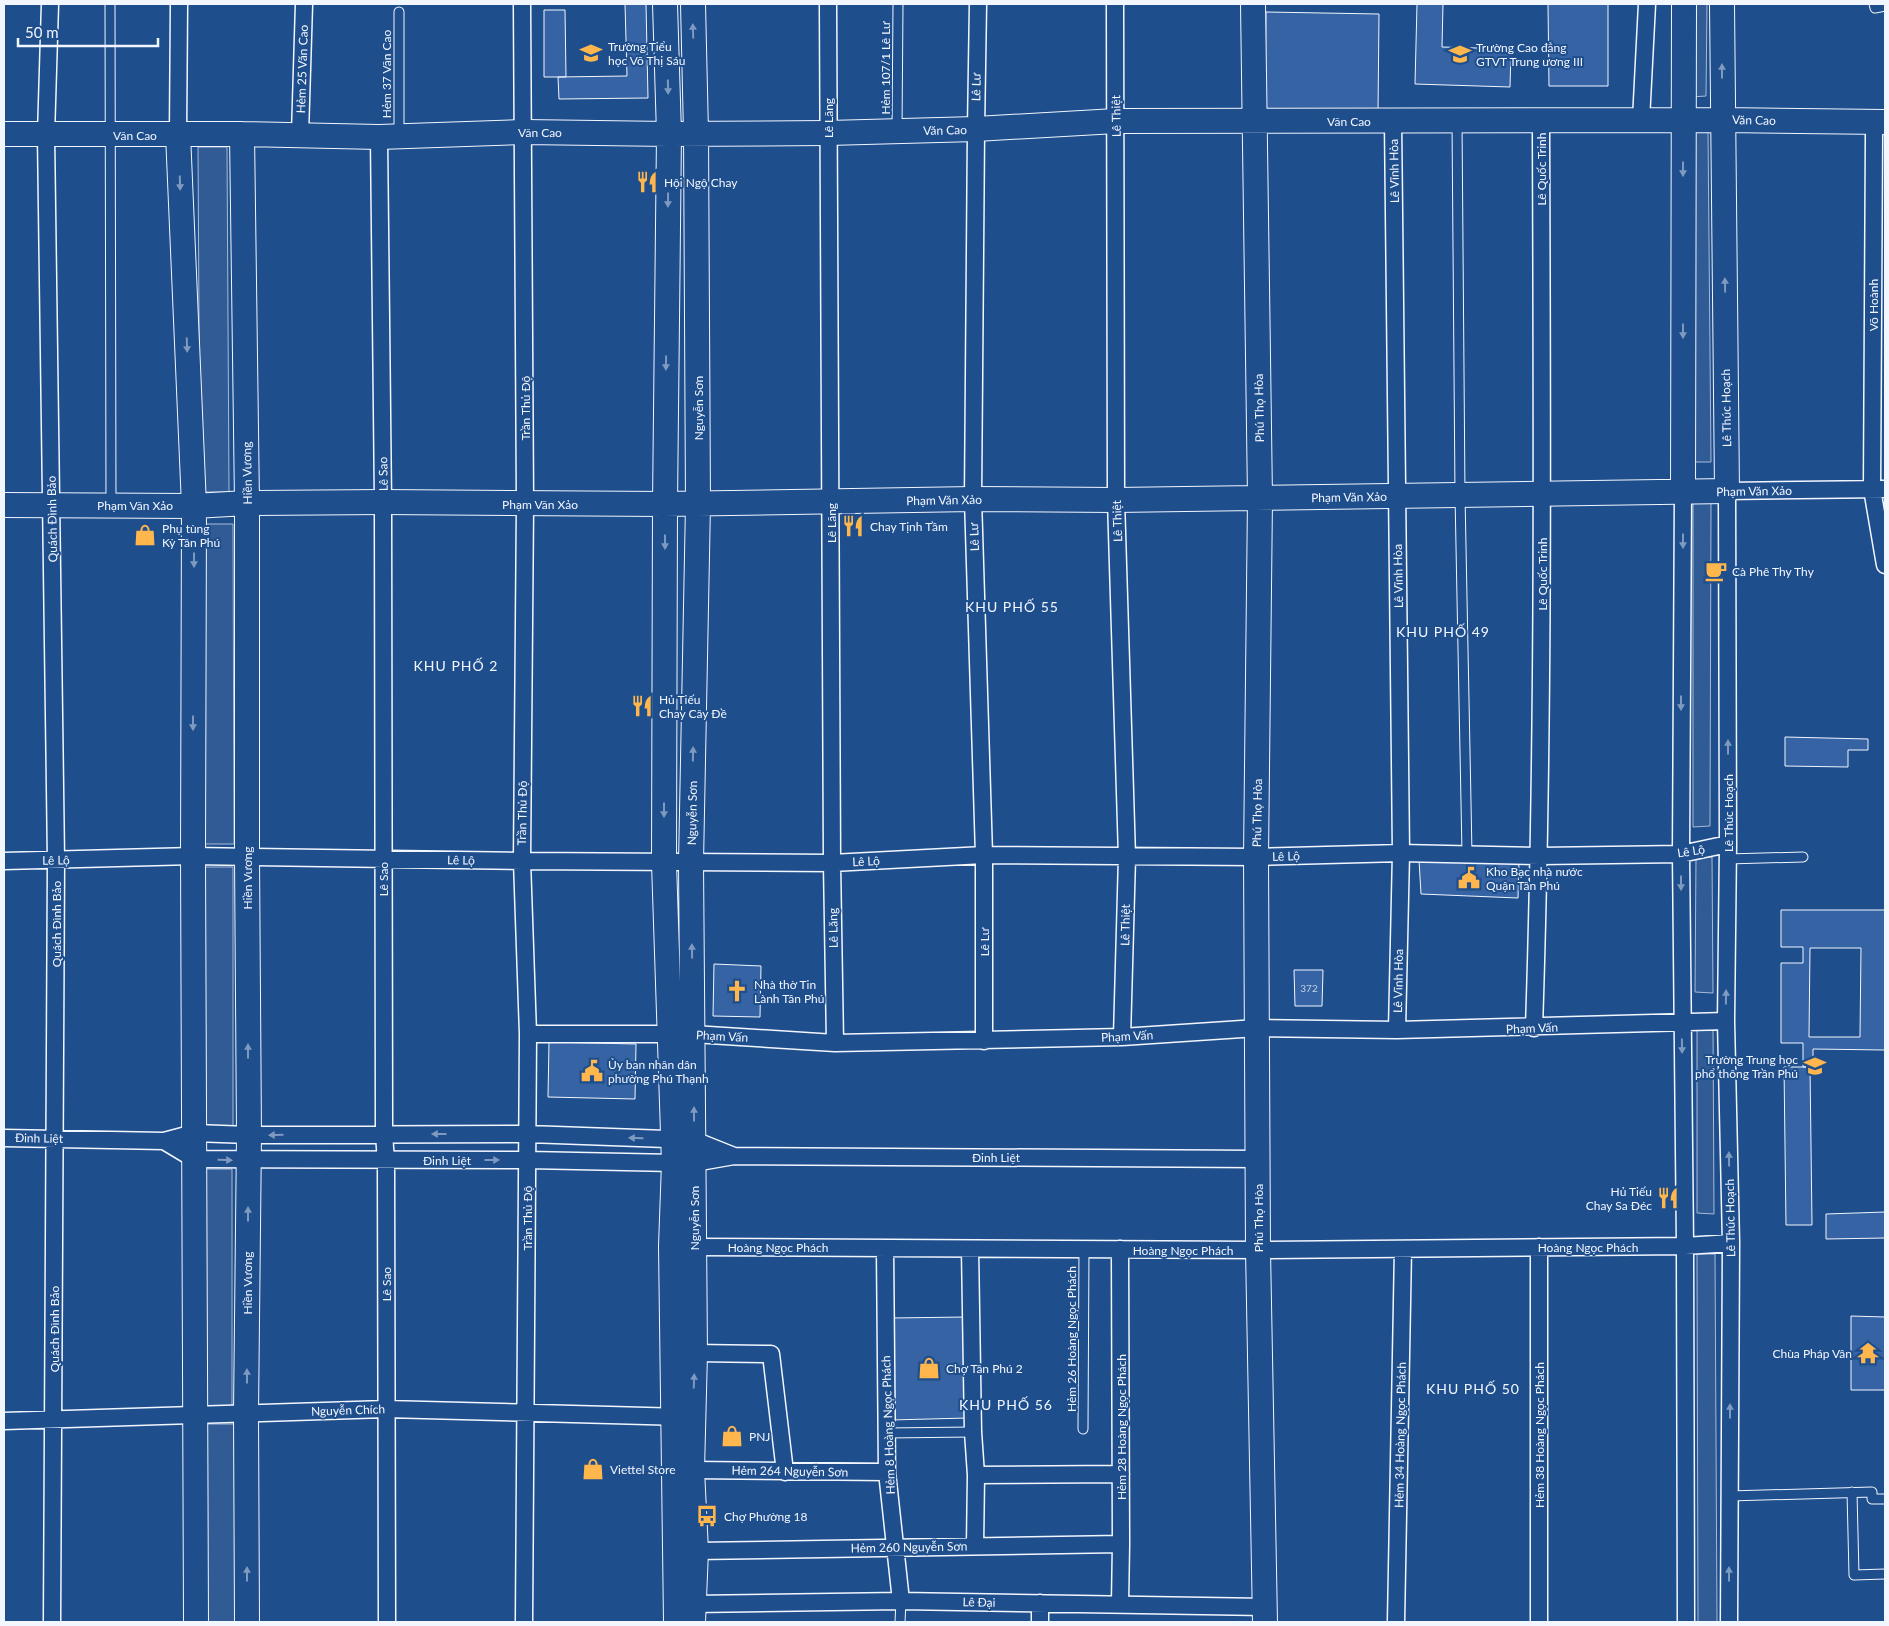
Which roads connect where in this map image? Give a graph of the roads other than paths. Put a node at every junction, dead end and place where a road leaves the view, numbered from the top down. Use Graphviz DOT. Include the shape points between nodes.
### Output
graph roads {
  1 [pos="50,4"];
  2 [pos="110,4"];
  3 [pos="179,4"];
  4 [pos="304,4"];
  5 [pos="522,4"];
  6 [pos="666,4"];
  7 [pos="692,4"];
  8 [pos="828,4"];
  9 [pos="898,4"];
  10 [pos="978,4"];
  11 [pos="1115,4"];
  12 [pos="1253,4"];
  13 [pos="1647,4"];
  14 [pos="1684,4"];
  15 [pos="1722,4"];
  16 [pos="1874,4"];
  17 [pos="1885,6"];
  18 [pos="399,12"];
  19 [pos="1543,120"];
  20 [pos="1642,120"];
  21 [pos="1683,120"];
  22 [pos="1723,120"];
  23 [pos="1254,121"];
  24 [pos="1393,121"];
  25 [pos="1457,121"];
  26 [pos="1116,122"];
  27 [pos="1881,122"];
  28 [pos="976,129"];
  29 [pos="897,131"];
  30 [pos="524,132"];
  31 [pos="696,132"];
  32 [pos="828,133"];
  33 [pos="4,134"];
  34 [pos="178,134"];
  35 [pos="242,134"];
  36 [pos="300,134"];
  37 [pos="669,134"];
  38 [pos="46,135"];
  39 [pos="110,135"];
  40 [pos="389,136"];
  41 [pos="1879,489"];
  42 [pos="1727,491"];
  43 [pos="1683,492"];
  44 [pos="1543,494"];
  45 [pos="1460,495"];
  46 [pos="1397,496"];
  47 [pos="1260,498"];
  48 [pos="973,499"];
  49 [pos="1116,500"];
  50 [pos="383,502"];
  51 [pos="831,502"];
  52 [pos="247,503"];
  53 [pos="525,504"];
  54 [pos="665,504"];
  55 [pos="698,504"];
  56 [pos="4,505"];
  57 [pos="52,505"];
  58 [pos="111,505"];
  59 [pos="194,506"];
  60 [pos="1885,565"];
  61 [pos="1728,852"];
  62 [pos="1401,853"];
  63 [pos="1467,854"];
  64 [pos="1680,854"];
  65 [pos="984,855"];
  66 [pos="193,856"];
  67 [pos="1540,856"];
  68 [pos="1127,857"];
  69 [pos="1256,857"];
  70 [pos="1803,857"];
  71 [pos="247,858"];
  72 [pos="383,859"];
  73 [pos="56,860"];
  74 [pos="4,861"];
  75 [pos="522,861"];
  76 [pos="664,863"];
  77 [pos="691,863"];
  78 [pos="832,863"];
  79 [pos="1726,1021"];
  80 [pos="1682,1022"];
  81 [pos="1257,1028"];
  82 [pos="1534,1028"];
  83 [pos="1397,1030"];
  84 [pos="528,1034"];
  85 [pos="693,1034"];
  86 [pos="670,1035"];
  87 [pos="1122,1037"];
  88 [pos="984,1040"];
  89 [pos="835,1043"];
  90 [pos="194,1133"];
  91 [pos="384,1134"];
  92 [pos="528,1134"];
  93 [pos="249,1135"];
  94 [pos="4,1138"];
  95 [pos="55,1138"];
  96 [pos="164,1141"];
  97 [pos="684,1151"];
  98 [pos="734,1156"];
  99 [pos="194,1159"];
  100 [pos="1258,1159"];
  101 [pos="528,1160"];
  102 [pos="248,1161"];
  103 [pos="386,1161"];
  104 [pos="1731,1243"];
  105 [pos="1685,1246"];
  106 [pos="694,1247"];
  107 [pos="1539,1247"];
  108 [pos="885,1248"];
  109 [pos="970,1249"];
  110 [pos="1084,1249"];
  111 [pos="1120,1249"];
  112 [pos="1403,1249"];
  113 [pos="1258,1250"];
  114 [pos="695,1354"];
  115 [pos="386,1409"];
  116 [pos="246,1413"];
  117 [pos="526,1414"];
  118 [pos="194,1415"];
  119 [pos="683,1417"];
  120 [pos="54,1419"];
  121 [pos="4,1420"];
  122 [pos="1083,1429"];
  123 [pos="973,1432"];
  124 [pos="886,1433"];
  125 [pos="692,1470"];
  126 [pos="785,1472"];
  127 [pos="887,1472"];
  128 [pos="1121,1474"];
  129 [pos="976,1475"];
  130 [pos="1852,1492"];
  131 [pos="1729,1496"];
  132 [pos="1885,1499"];
  133 [pos="1121,1544"];
  134 [pos="975,1546"];
  135 [pos="896,1547"];
  136 [pos="696,1551"];
  137 [pos="1885,1574"];
  138 [pos="901,1601"];
  139 [pos="1040,1603"];
  140 [pos="1120,1604"];
  141 [pos="693,1613"];
  142 [pos="1265,1614"];
  143 [pos="52,1622"];
  144 [pos="196,1622"];
  145 [pos="247,1622"];
  146 [pos="387,1622"];
  147 [pos="524,1622"];
  148 [pos="676,1622"];
  149 [pos="900,1622"];
  150 [pos="1040,1622"];
  151 [pos="1396,1622"];
  152 [pos="1539,1622"];
  153 [pos="1686,1622"];
  154 [pos="1729,1622"];
  1 -- 38 [label="street, Quách Đình Bảo"];
  2 -- 39 [label="lane"];
  3 -- 34 [label="street"];
  4 -- 36 [label="street, Hẻm 25 Văn Cao"];
  5 -- 30 [label="street, Trần Thủ Độ"];
  6 -- 37 [label="street, Nguyễn Sơn, one-way"];
  31 -- 7 [label="street, Nguyễn Sơn, one-way"];
  8 -- 32 [label="street, Lê Lăng"];
  9 -- 29 [label="lane, Hẻm 107/1 Lê Lư"];
  10 -- 28 [label="street, Lê Lư"];
  11 -- 26 [label="street, Lê Thiệt"];
  12 -- 23 [label="street, Phú Thọ Hòa"];
  13 -- 20 [label="street"];
  14 -- 21 [label="street"];
  22 -- 15 [label="street, Lê Thúc Hoạch, one-way"];
  16 -- 17 [label="lane" via="1875,8"];
  18 -- 40 [label="lane, Hẻm 37 Văn Cao"];
  19 -- 20 [label="street, Văn Cao"];
  19 -- 25 [label="street, Văn Cao"];
  19 -- 44 [label="street, Lê Quốc Trinh"];
  20 -- 21 [label="street, Văn Cao"];
  21 -- 22 [label="street, Văn Cao"];
  21 -- 43 [label="street, one-way"];
  22 -- 27 [label="street, Văn Cao"];
  42 -- 22 [label="street, Lê Thúc Hoạch, one-way"];
  23 -- 24 [label="street, Văn Cao"];
  23 -- 26 [label="street, Văn Cao"];
  23 -- 47 [label="street, Phú Thọ Hòa"];
  24 -- 25 [label="street, Văn Cao"];
  24 -- 46 [label="street, Lê Vĩnh Hòa"];
  25 -- 45 [label="lane"];
  26 -- 28 [label="street, Văn Cao"];
  26 -- 49 [label="street, Lê Thiệt"];
  27 -- 41 [label="street, Võ Hoành" via="1874,145"];
  28 -- 29 [label="street, Văn Cao"];
  28 -- 48 [label="street, Lê Lư"];
  29 -- 32 [label="street, Văn Cao"];
  30 -- 37 [label="street, Văn Cao"];
  30 -- 40 [label="street, Văn Cao"];
  30 -- 53 [label="street, Trần Thủ Độ"];
  31 -- 32 [label="street, Văn Cao"];
  31 -- 37 [label="street, Văn Cao"];
  31 -- 55 [label="street, Nguyễn Sơn"];
  32 -- 51 [label="street, Lê Lăng"];
  33 -- 38 [label="street, Văn Cao"];
  34 -- 35 [label="street, Văn Cao"];
  34 -- 39 [label="street, Văn Cao"];
  34 -- 59 [label="street, one-way"];
  35 -- 36 [label="street, Văn Cao"];
  35 -- 52 [label="street, Hiền Vương"];
  36 -- 40 [label="street, Văn Cao"];
  37 -- 54 [label="street, Nguyễn Sơn, one-way"];
  38 -- 39 [label="street, Văn Cao"];
  38 -- 57 [label="street, Quách Đình Bảo"];
  39 -- 58 [label="lane"];
  40 -- 50 [label="street, Lê Sao"];
  41 -- 42 [label="street, Phạm Văn Xảo"];
  41 -- 60 [label="street, Võ Hoành"];
  42 -- 43 [label="street, Phạm Văn Xảo"];
  61 -- 42 [label="street, Lê Thúc Hoạch, one-way"];
  43 -- 44 [label="street, Phạm Văn Xảo"];
  43 -- 64 [label="street, one-way"];
  44 -- 45 [label="street, Phạm Văn Xảo"];
  44 -- 67 [label="street, Lê Quốc Trinh"];
  45 -- 46 [label="street, Phạm Văn Xảo"];
  45 -- 63 [label="lane"];
  46 -- 47 [label="street, Phạm Văn Xảo"];
  46 -- 62 [label="street, Lê Vĩnh Hòa"];
  47 -- 49 [label="street, Phạm Văn Xảo"];
  47 -- 69 [label="street, Phú Thọ Hòa"];
  48 -- 49 [label="street, Phạm Văn Xảo"];
  48 -- 51 [label="street, Phạm Văn Xảo"];
  48 -- 65 [label="street, Lê Lư"];
  49 -- 68 [label="street, Lê Thiệt"];
  50 -- 52 [label="street, Phạm Văn Xảo"];
  50 -- 53 [label="street, Phạm Văn Xảo"];
  50 -- 72 [label="street, Lê Sao"];
  51 -- 55 [label="street, Phạm Văn Xảo"];
  51 -- 78 [label="street, Lê Lăng"];
  52 -- 59 [label="street, Phạm Văn Xảo"];
  52 -- 71 [label="street, Hiền Vương"];
  53 -- 54 [label="street, Phạm Văn Xảo"];
  53 -- 75 [label="street, Trần Thủ Độ"];
  54 -- 55 [label="street, Phạm Văn Xảo"];
  54 -- 76 [label="street, Nguyễn Sơn, one-way"];
  77 -- 55 [label="street, Nguyễn Sơn, one-way"];
  56 -- 57 [label="street, Phạm Văn Xảo"];
  57 -- 58 [label="street, Phạm Văn Xảo"];
  57 -- 73 [label="street, Quách Đình Bảo"];
  58 -- 59 [label="street, Phạm Văn Xảo"];
  59 -- 66 [label="street, one-way"];
  61 -- 64 [label="street, Lê Lộ"];
  61 -- 70 [label="lane"];
  79 -- 61 [label="street, Lê Thúc Hoạch, one-way"];
  62 -- 63 [label="street, Lê Lộ"];
  62 -- 69 [label="street, Lê Lộ"];
  62 -- 83 [label="street, Lê Vĩnh Hòa"];
  63 -- 67 [label="street, Lê Lộ"];
  64 -- 67 [label="street, Lê Lộ"];
  64 -- 80 [label="street, one-way"];
  65 -- 68 [label="street, Lê Lộ"];
  65 -- 78 [label="street, Lê Lộ"];
  65 -- 88 [label="street, Lê Lư"];
  66 -- 71 [label="street, Lê Lộ"];
  66 -- 73 [label="street, Lê Lộ"];
  66 -- 90 [label="street"];
  67 -- 82 [label="street, Lê Quốc Trinh"];
  68 -- 69 [label="street, Lê Lộ"];
  68 -- 87 [label="street, Lê Thiệt"];
  69 -- 81 [label="street, Phú Thọ Hòa"];
  71 -- 72 [label="street, Lê Lộ"];
  93 -- 71 [label="street, Hiền Vương, one-way"];
  72 -- 75 [label="street, Lê Lộ"];
  72 -- 91 [label="street, Lê Sao"];
  73 -- 74 [label="street, Lê Lộ"];
  73 -- 95 [label="street, Quách Đình Bảo"];
  75 -- 76 [label="street, Lê Lộ"];
  75 -- 84 [label="street, Trần Thủ Độ"];
  76 -- 77 [label="street, Lê Lộ"];
  76 -- 86 [label="street, Nguyễn Sơn"];
  77 -- 78 [label="street, Lê Lộ"];
  85 -- 77 [label="street, Nguyễn Sơn, one-way"];
  78 -- 89 [label="street, Lê Lăng"];
  79 -- 80 [label="street, Phạm Vấn"];
  104 -- 79 [label="street, Lê Thúc Hoạch, one-way"];
  80 -- 82 [label="street, Phạm Vấn"];
  80 -- 105 [label="street, one-way"];
  81 -- 83 [label="street, Phạm Vấn"];
  81 -- 87 [label="street, Phạm Vấn"];
  81 -- 100 [label="street, Phú Thọ Hòa"];
  82 -- 83 [label="street, Phạm Vấn"];
  84 -- 86 [label="street, Phạm Vấn"];
  84 -- 92 [label="street, Trần Thủ Độ"];
  85 -- 86 [label="street, Phạm Vấn"];
  85 -- 89 [label="street, Phạm Vấn"];
  97 -- 85 [label="street, Nguyễn Sơn, one-way"];
  86 -- 97 [label="street, Nguyễn Sơn"];
  87 -- 88 [label="street, Phạm Vấn"];
  88 -- 89 [label="street, Phạm Vấn"];
  90 -- 93 [label="street, Đinh Liệt"];
  90 -- 96 [label="street, Đinh Liệt"];
  90 -- 99 [label="street"];
  92 -- 91 [label="street, Đinh Liệt, one-way"];
  91 -- 93 [label="street, Đinh Liệt, one-way"];
  91 -- 103 [label="street, Lê Sao"];
  97 -- 92 [label="street, Đinh Liệt, one-way"];
  92 -- 101 [label="street, Trần Thủ Độ"];
  93 -- 102 [label="street, Hiền Vương"];
  94 -- 95 [label="street, Đinh Liệt"];
  95 -- 96 [label="street, Đinh Liệt"];
  95 -- 120 [label="street, Quách Đình Bảo"];
  96 -- 99 [label="street, Đinh Liệt"];
  97 -- 98 [label="street, Đinh Liệt"];
  97 -- 98 [label="street, Đinh Liệt"];
  97 -- 101 [label="street, Đinh Liệt"];
  97 -- 106 [label="street, Nguyễn Sơn"];
  97 -- 119 [label="street, Nguyễn Sơn" via="672,1246"];
  98 -- 100 [label="street, Đinh Liệt"];
  99 -- 102 [label="street, Đinh Liệt, one-way"];
  99 -- 118 [label="street"];
  100 -- 113 [label="street, Phú Thọ Hòa"];
  103 -- 101 [label="street, Đinh Liệt, one-way"];
  101 -- 117 [label="street, Trần Thủ Độ"];
  102 -- 103 [label="street, Đinh Liệt"];
  116 -- 102 [label="street, Hiền Vương, one-way"];
  103 -- 115 [label="street, Lê Sao"];
  104 -- 105 [label="street, Hoàng Ngọc Phách"];
  131 -- 104 [label="street, Lê Thúc Hoạch, one-way"];
  105 -- 107 [label="street, Hoàng Ngọc Phách"];
  105 -- 153 [label="street"];
  106 -- 108 [label="street, Hoàng Ngọc Phách"];
  106 -- 114 [label="street, Nguyễn Sơn"];
  107 -- 112 [label="street, Hoàng Ngọc Phách"];
  107 -- 152 [label="street, Hẻm 38 Hoàng Ngọc Phách"];
  108 -- 109 [label="street, Hoàng Ngọc Phách"];
  108 -- 124 [label="street, Hẻm 8 Hoàng Ngọc Phách"];
  109 -- 110 [label="street, Hoàng Ngọc Phách"];
  109 -- 123 [label="street"];
  110 -- 111 [label="street, Hoàng Ngọc Phách"];
  110 -- 122 [label="lane, Hẻm 26 Hoàng Ngọc Phách"];
  111 -- 113 [label="street, Hoàng Ngọc Phách"];
  111 -- 128 [label="street, Hẻm 28 Hoàng Ngọc Phách"];
  112 -- 113 [label="street, Hoàng Ngọc Phách"];
  112 -- 151 [label="street, Hẻm 34 Hoàng Ngọc Phách"];
  113 -- 142 [label="street, Phú Thọ Hòa"];
  119 -- 114 [label="street, Nguyễn Sơn, one-way"];
  114 -- 126 [label="street" via="771,1354"];
  115 -- 116 [label="street, Nguyễn Chích"];
  115 -- 117 [label="street, Nguyễn Chích"];
  115 -- 146 [label="street, Lê Sao"];
  116 -- 118 [label="street, Nguyễn Chích"];
  145 -- 116 [label="street, Hiền Vương, one-way"];
  117 -- 119 [label="street, Nguyễn Chích"];
  117 -- 147 [label="street, Trần Thủ Độ"];
  118 -- 120 [label="street, Nguyễn Chích"];
  118 -- 144 [label="street"];
  119 -- 125 [label="street, Nguyễn Sơn"];
  119 -- 148 [label="street, Nguyễn Sơn"];
  120 -- 121 [label="street, Nguyễn Chích"];
  120 -- 143 [label="street, Quách Đình Bảo"];
  123 -- 124 [label="lane"];
  123 -- 129 [label="street"];
  124 -- 127 [label="street, Hẻm 8 Hoàng Ngọc Phách"];
  125 -- 126 [label="street, Hẻm 264 Nguyễn Sơn"];
  125 -- 136 [label="street, Nguyễn Sơn"];
  126 -- 127 [label="street, Hẻm 264 Nguyễn Sơn"];
  127 -- 135 [label="street, Hẻm 8 Hoàng Ngọc Phách"];
  128 -- 129 [label="street"];
  128 -- 133 [label="street, Hẻm 28 Hoàng Ngọc Phách"];
  129 -- 134 [label="street"];
  130 -- 131 [label="lane"];
  130 -- 132 [label="lane" via="1872,1492 1872,1499"];
  130 -- 137 [label="lane" via="1854,1575"];
  154 -- 131 [label="street, Lê Thúc Hoạch, one-way"];
  133 -- 134 [label="street, Hẻm 260 Nguyễn Sơn"];
  133 -- 140 [label="street, Hẻm 28 Hoàng Ngọc Phách"];
  134 -- 135 [label="street, Hẻm 260 Nguyễn Sơn"];
  135 -- 136 [label="street, Hẻm 260 Nguyễn Sơn"];
  135 -- 138 [label="street, Hẻm 8 Hoàng Ngọc Phách"];
  136 -- 141 [label="street, Nguyễn Sơn"];
  138 -- 139 [label="street, Lê Đại"];
  138 -- 141 [label="street, Lê Đại"];
  138 -- 149 [label="lane"];
  139 -- 140 [label="street, Lê Đại"];
  139 -- 150 [label="street"];
  140 -- 142 [label="street, Lê Đại"];
}
